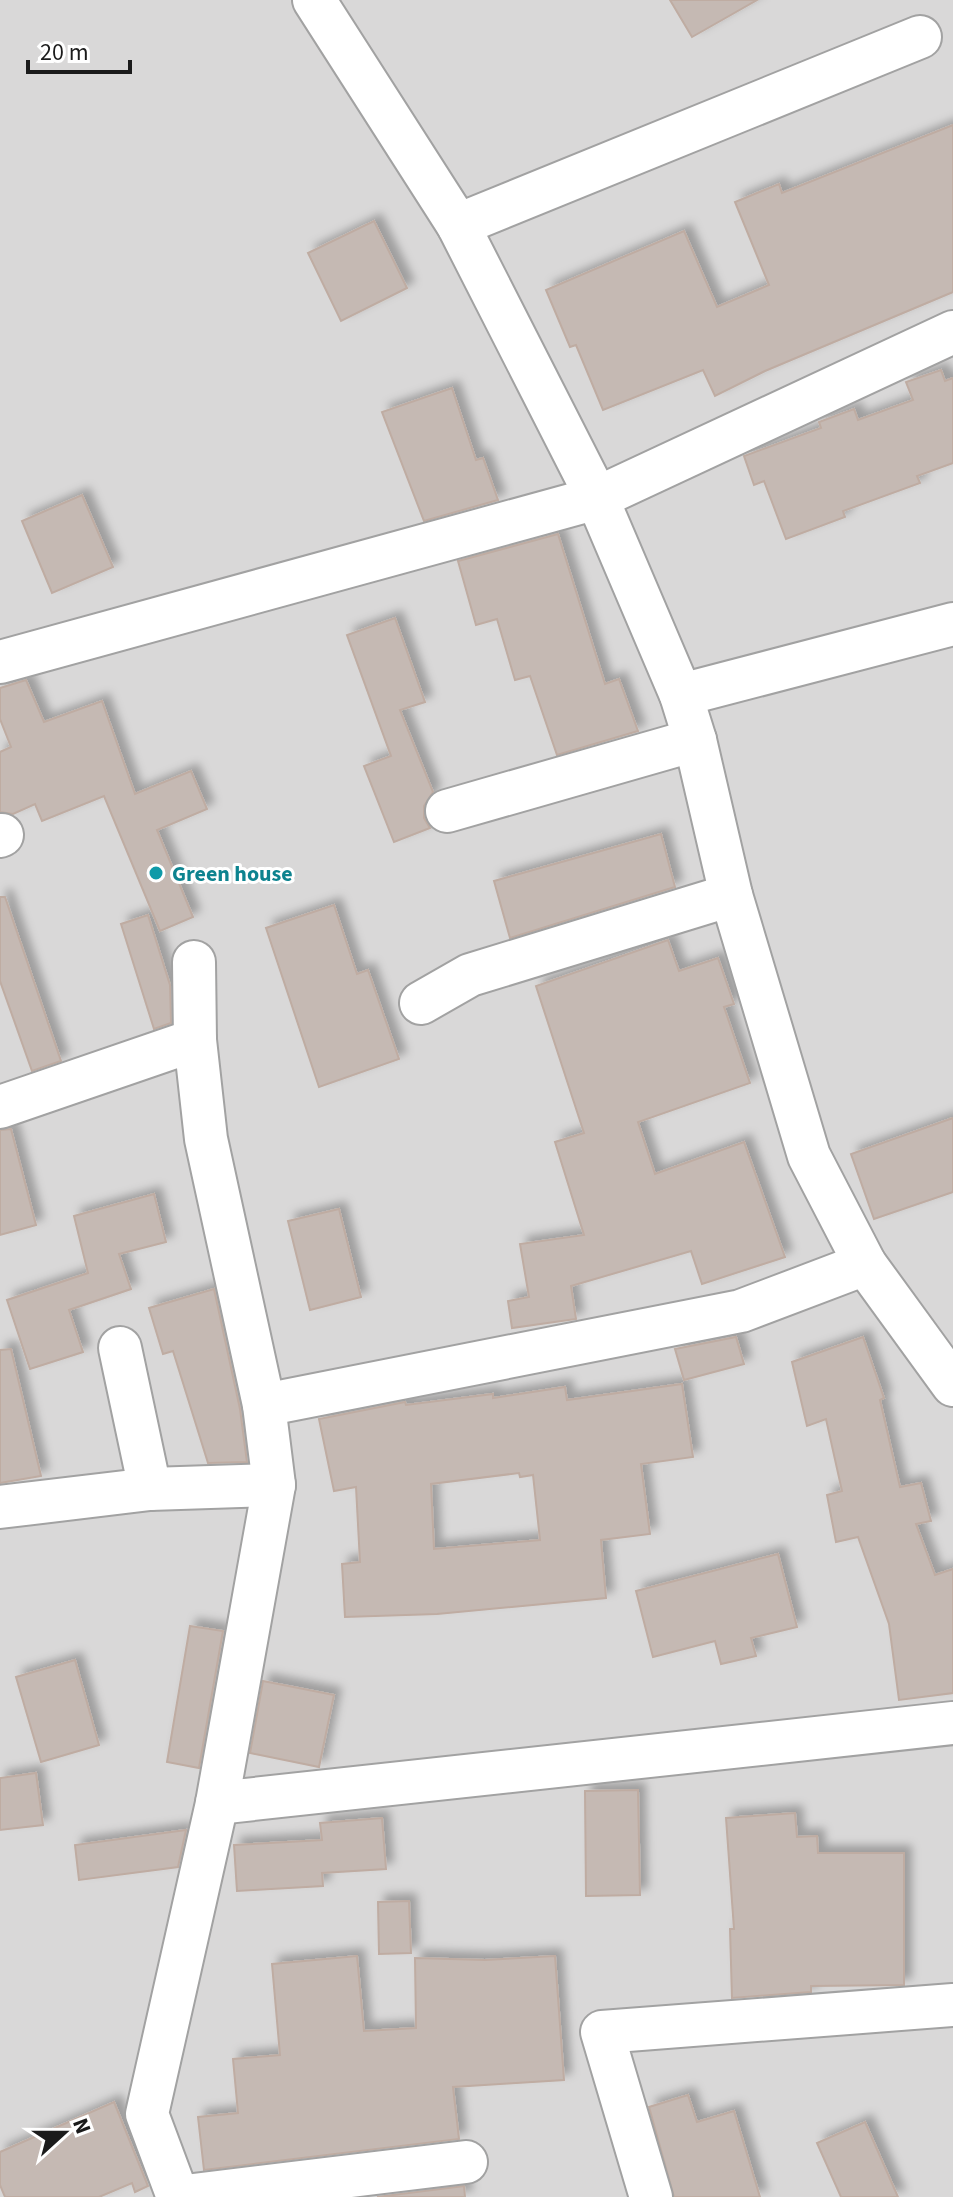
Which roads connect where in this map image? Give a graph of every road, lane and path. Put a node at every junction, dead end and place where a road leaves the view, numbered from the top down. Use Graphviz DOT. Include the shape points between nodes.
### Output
graph roads {
  1 [pos="314,0"];
  2 [pos="920,37"];
  3 [pos="458,225"];
  4 [pos="953,332"];
  5 [pos="597,498"];
  6 [pos="953,624"];
  7 [pos="0,662"];
  8 [pos="681,695"];
  9 [pos="695,740"];
  10 [pos="447,811"];
  11 [pos="731,895"];
  12 [pos="194,962"];
  13 [pos="421,1003"];
  14 [pos="195,1040"];
  15 [pos="0,1107"];
  16 [pos="865,1264"];
  17 [pos="120,1348"];
  18 [pos="948,1366"];
  19 [pos="264,1405"];
  20 [pos="274,1485"];
  21 [pos="150,1489"];
  22 [pos="0,1507"];
  23 [pos="953,1723"];
  24 [pos="217,1803"];
  25 [pos="953,2005"];
  26 [pos="466,2162"];
  27 [pos="178,2197"];
  28 [pos="651,2197"];
  1 -- 3 [label="street"];
  2 -- 3 [label="street"];
  3 -- 5 [label="street"];
  4 -- 5 [label="street"];
  5 -- 7 [label="street"];
  5 -- 8 [label="street"];
  6 -- 8 [label="street"];
  8 -- 9 [label="street"];
  9 -- 10 [label="street"];
  9 -- 11 [label="street"];
  11 -- 13 [label="street" via="470,975"];
  11 -- 16 [label="street" via="809,1156"];
  12 -- 14 [label="street"];
  14 -- 15 [label="street"];
  14 -- 19 [label="street" via="206,1139"];
  16 -- 18 [label="street"];
  16 -- 19 [label="street" via="741,1311"];
  17 -- 21 [label="street"];
  19 -- 20 [label="street"];
  20 -- 21 [label="street"];
  20 -- 24 [label="street"];
  21 -- 22 [label="street"];
  23 -- 24 [label="street"];
  24 -- 27 [label="street" via="147,2114"];
  25 -- 28 [label="street" via="602,2032"];
  26 -- 27 [label="street"];
}
